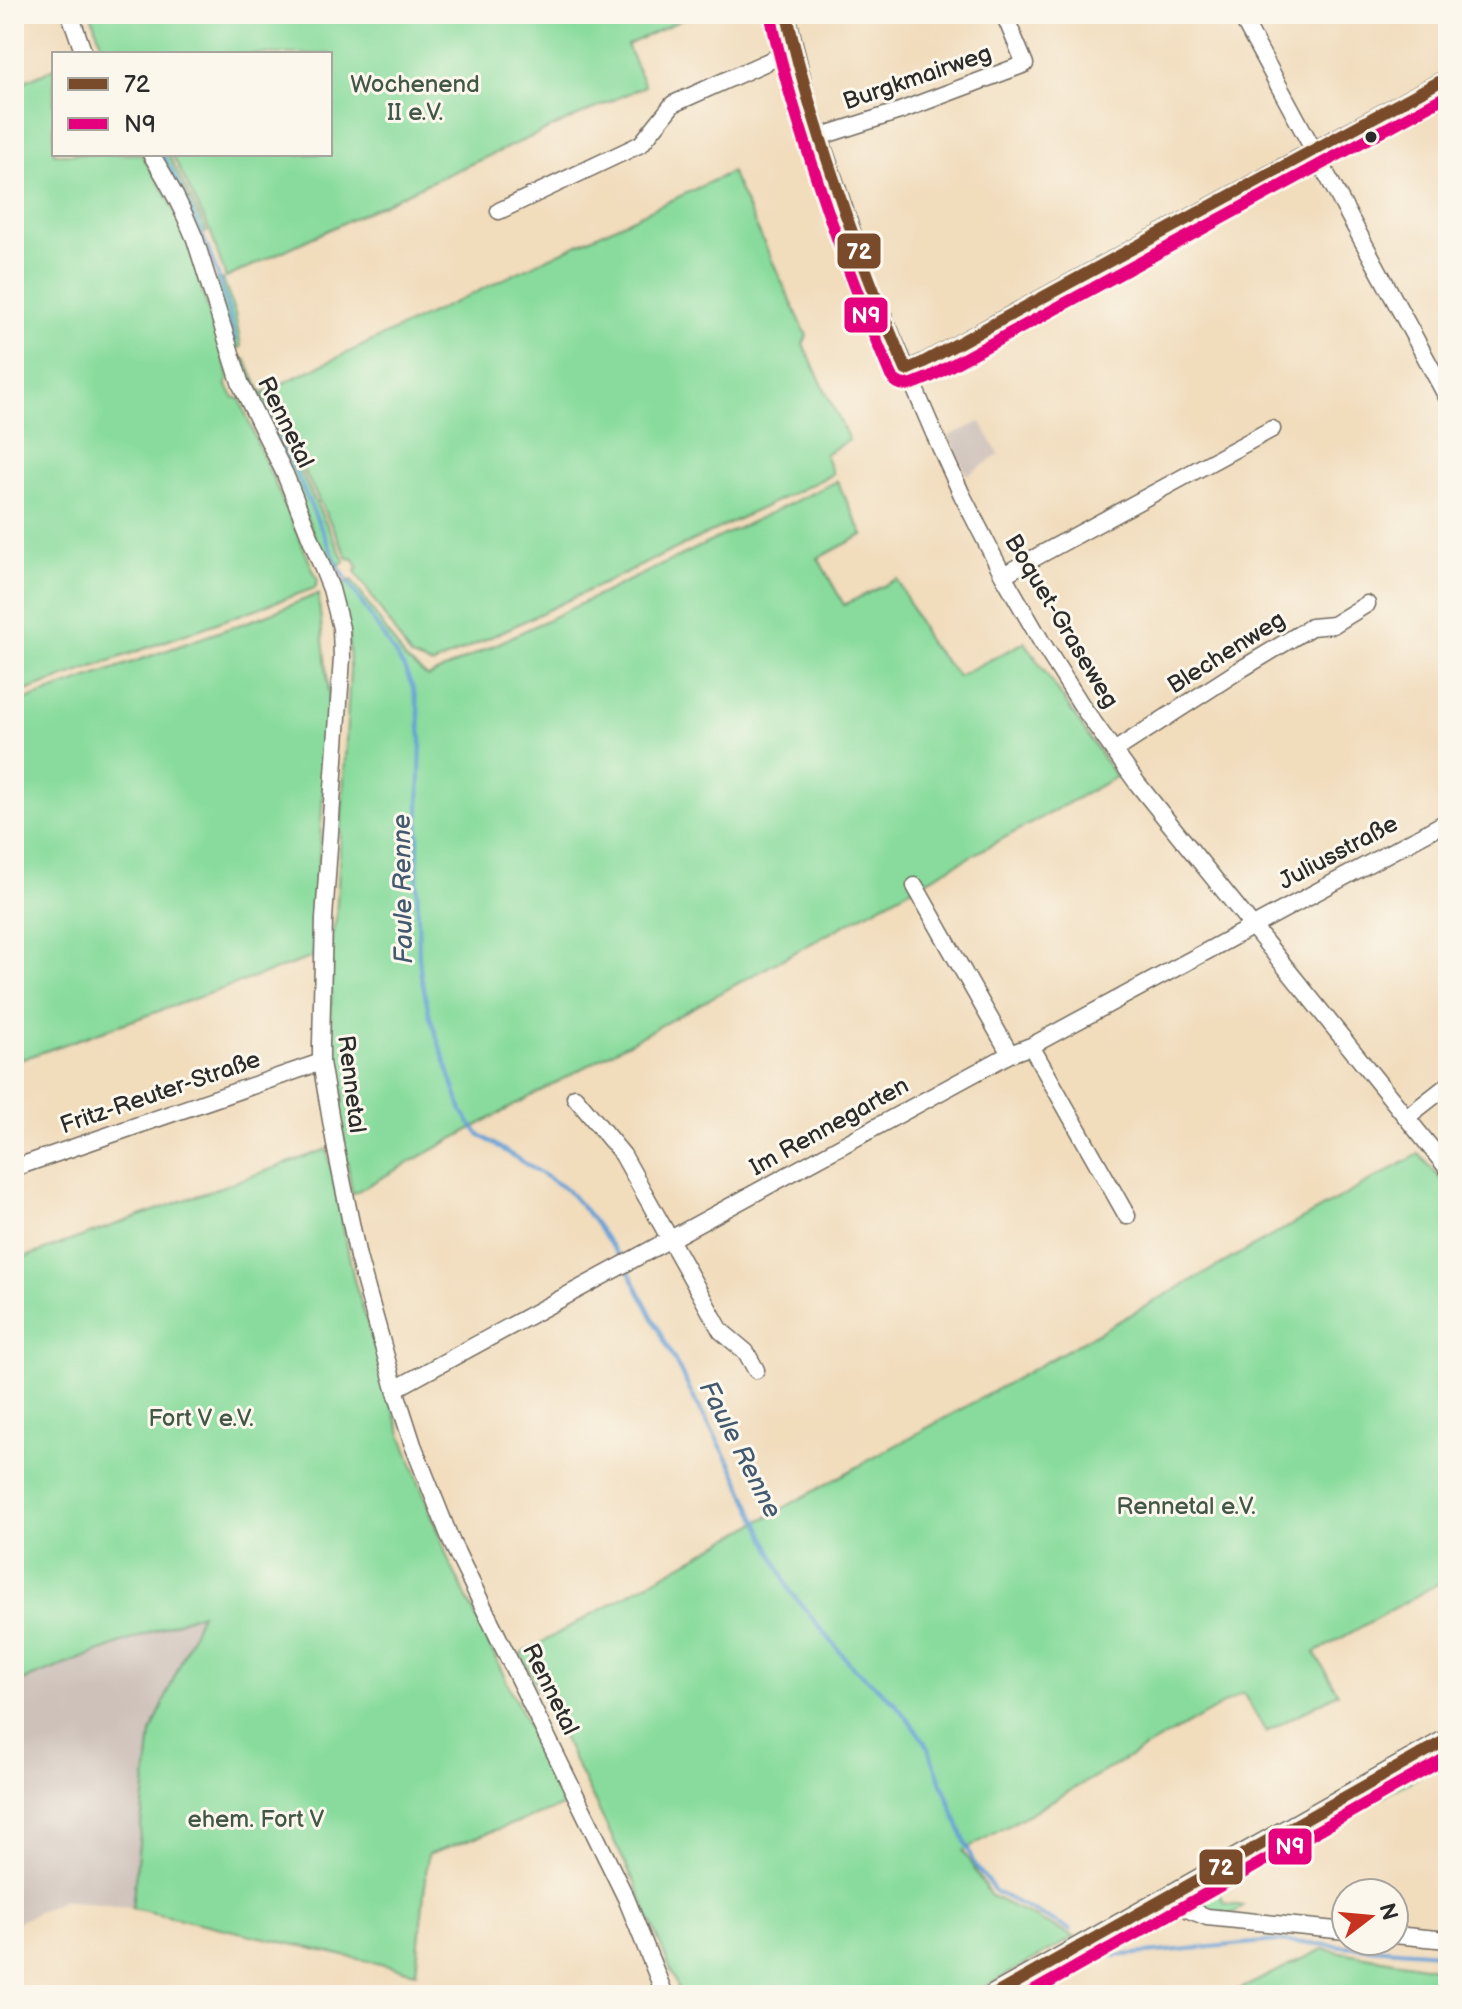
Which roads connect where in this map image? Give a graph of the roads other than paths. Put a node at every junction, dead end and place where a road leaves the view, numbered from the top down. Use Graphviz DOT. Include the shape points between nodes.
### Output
graph roads {
  1 [pos="70,14"];
  2 [pos="787,14"];
  3 [pos="1004,14"];
  4 [pos="1240,14"];
  5 [pos="83,52"];
  6 [pos="795,52"];
  7 [pos="1448,77"];
  8 [pos="819,137"];
  9 [pos="1314,151"];
  10 [pos="152,156"];
  11 [pos="499,211"];
  12 [pos="906,370"];
  13 [pos="1448,399"];
  14 [pos="1272,429"];
  15 [pos="1003,575"];
  16 [pos="1367,604"];
  17 [pos="1114,751"];
  18 [pos="1448,821"];
  19 [pos="915,886"];
  20 [pos="1252,926"];
  21 [pos="1031,1046"];
  22 [pos="1010,1054"];
  23 [pos="321,1062"];
  24 [pos="1448,1085"];
  25 [pos="575,1097"];
  26 [pos="1407,1117"];
  27 [pos="14,1168"];
  28 [pos="1448,1169"];
  29 [pos="1127,1216"];
  30 [pos="671,1240"];
  31 [pos="756,1370"];
  32 [pos="395,1389"];
  33 [pos="1448,1739"];
  34 [pos="1172,1896"];
  35 [pos="1330,1929"];
  36 [pos="1410,1936"];
  37 [pos="1448,1940"];
  38 [pos="665,1995"];
  39 [pos="994,1995"];
  1 -- 5 [label="street"];
  2 -- 6 [label="street, Boquet-Graseweg"];
  3 -- 8 [label="street, Burgkmairweg" via="1025,64"];
  4 -- 9 [label="street"];
  6 -- 8 [label="street, Boquet-Graseweg"];
  6 -- 11 [label="street" via="673,104 641,144"];
  7 -- 9 [label="street"];
  8 -- 12 [label="street, Boquet-Graseweg"];
  9 -- 12 [label="street"];
  9 -- 13 [label="street"];
  10 -- 23 [label="street, Rennetal" via="186,216 241,385 285,474 338,615 342,658 324,919"];
  12 -- 15 [label="street, Boquet-Graseweg"];
  14 -- 15 [label="street"];
  15 -- 17 [label="street, Boquet-Graseweg"];
  16 -- 17 [label="street, Blechenweg" via="1333,625 1311,627"];
  17 -- 20 [label="street, Boquet-Graseweg"];
  18 -- 20 [label="street, Juliusstraße"];
  19 -- 22 [label="street"];
  20 -- 21 [label="street, Im Rennegarten"];
  20 -- 26 [label="street, Boquet-Graseweg"];
  21 -- 22 [label="street, Im Rennegarten"];
  21 -- 29 [label="street"];
  22 -- 30 [label="street, Im Rennegarten"];
  23 -- 27 [label="street, Fritz-Reuter-Straße"];
  23 -- 32 [label="street, Rennetal" via="358,1257"];
  24 -- 26 [label="street"];
  25 -- 30 [label="street" via="623,1155"];
  26 -- 28 [label="street, Boquet-Graseweg"];
  30 -- 31 [label="street" via="721,1331 746,1352"];
  30 -- 32 [label="street, Im Rennegarten"];
  32 -- 38 [label="street, Rennetal" via="452,1543 626,1898"];
  33 -- 34 [label="street"];
  34 -- 35 [label="street" via="1207,1917"];
  34 -- 39 [label="street"];
  36 -- 37 [label="street"];
}
